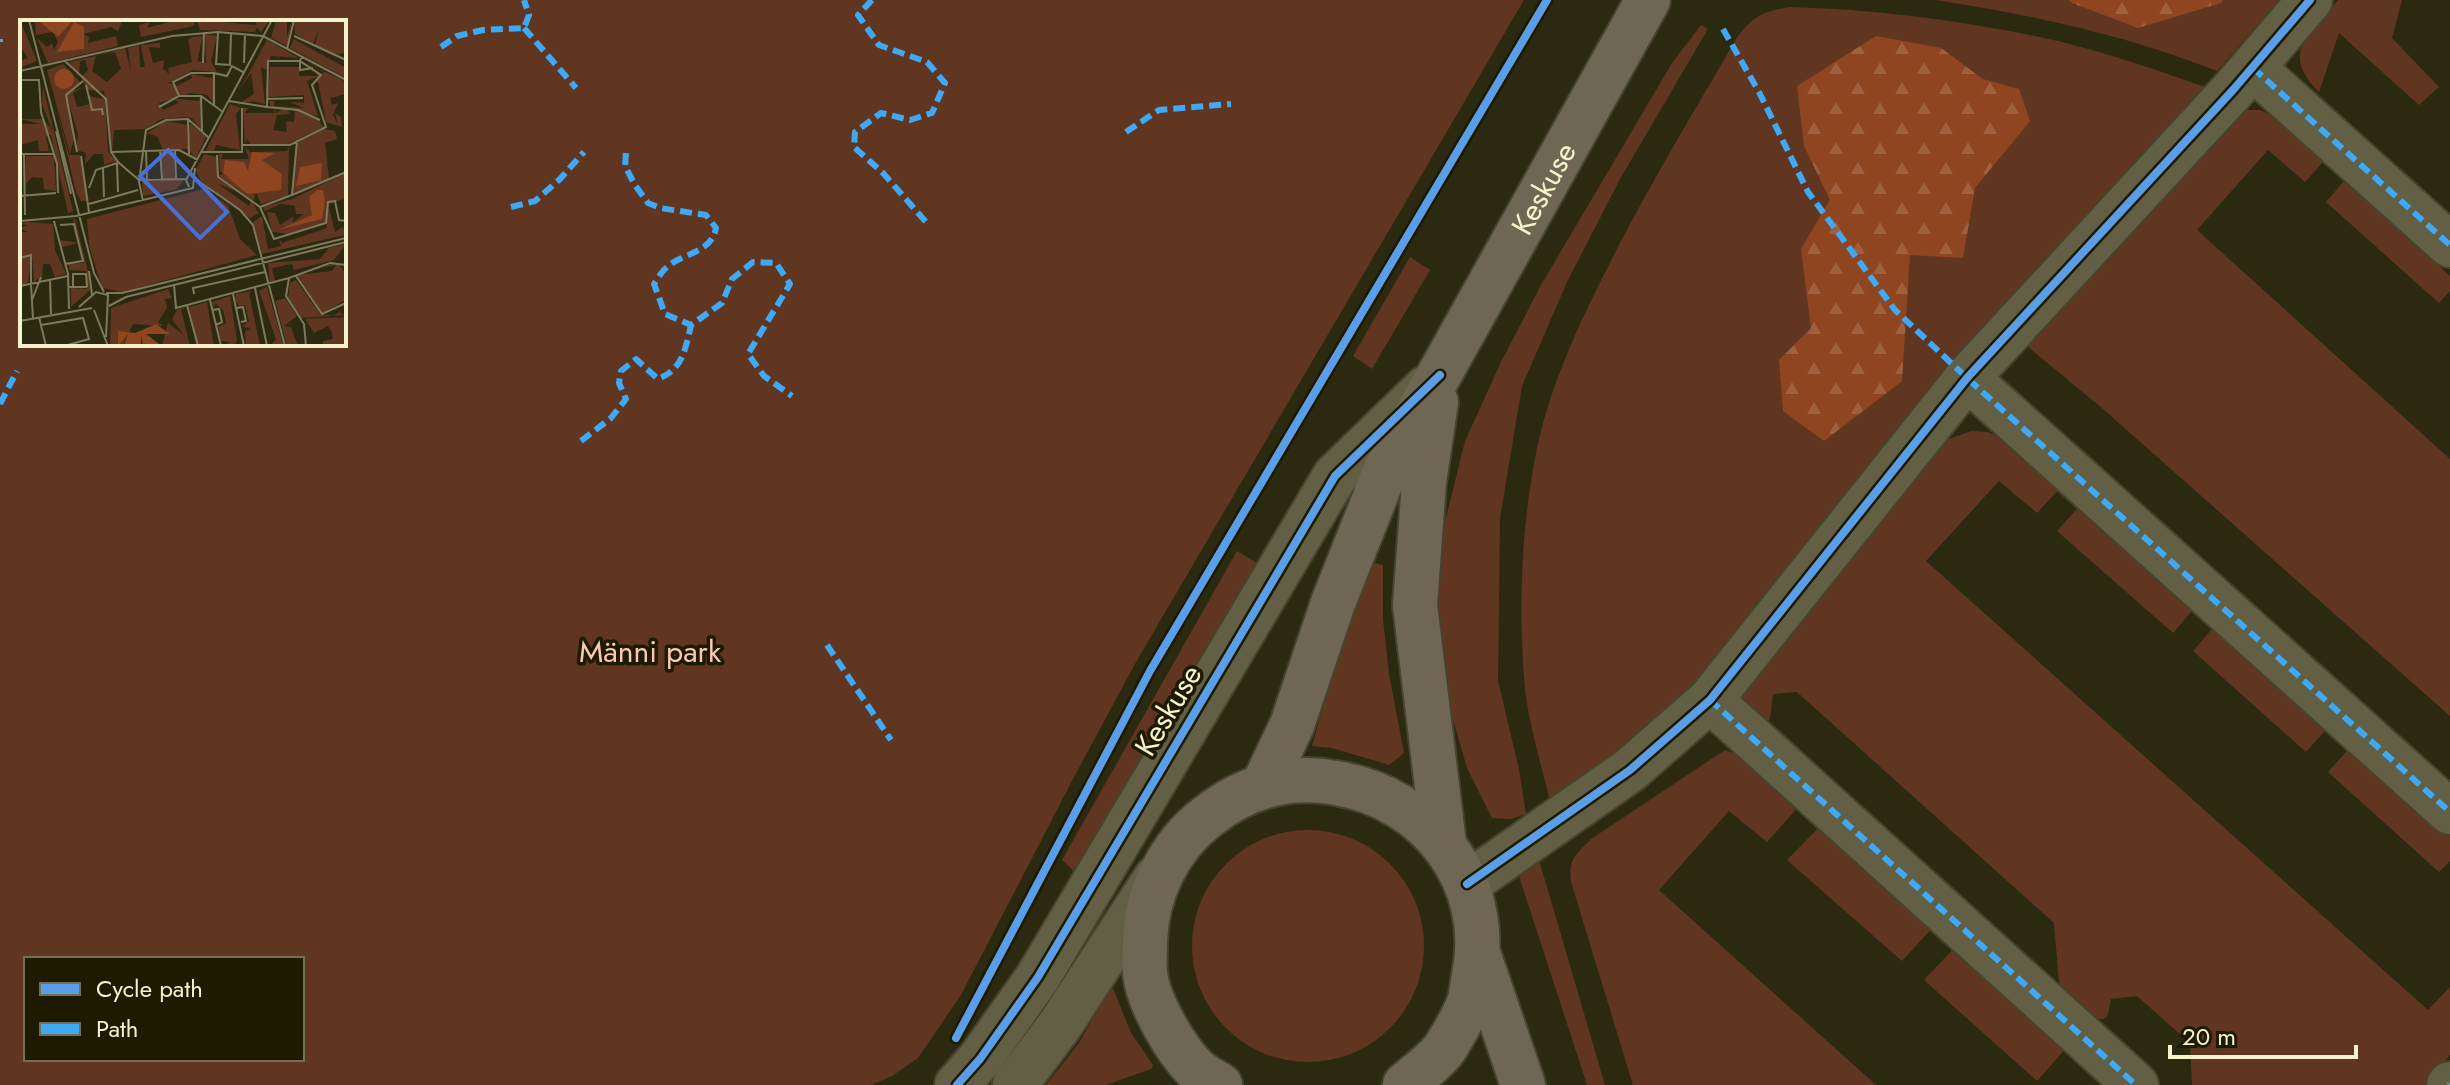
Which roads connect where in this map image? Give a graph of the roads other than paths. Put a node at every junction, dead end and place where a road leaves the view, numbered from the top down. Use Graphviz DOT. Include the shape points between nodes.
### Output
graph roads {
  1 [pos="1648,0"];
  2 [pos="2310,0"];
  3 [pos="2253,68"];
  4 [pos="2450,245"];
  5 [pos="1440,375"];
  6 [pos="1967,378"];
  7 [pos="1710,700"];
  8 [pos="1263,786"];
  9 [pos="2450,812"];
  10 [pos="1444,844"];
  11 [pos="1164,866"];
  12 [pos="1467,884"];
  13 [pos="1478,954"];
  14 [pos="957,1085"];
  15 [pos="1015,1085"];
  16 [pos="1220,1085"];
  17 [pos="1405,1085"];
  18 [pos="1523,1085"];
  19 [pos="2136,1085"];
  1 -- 5 [label="main road, Keskuse"];
  2 -- 3 [label="street"];
  3 -- 4 [label="street"];
  3 -- 6 [label="street"];
  5 -- 8 [label="main road, Keskuse" via="1385,472 1292,725"];
  5 -- 10 [label="main road, Keskuse" via="1424,482 1415,605"];
  5 -- 14 [label="street, Keskuse" via="1335,476 1038,977"];
  6 -- 7 [label="street"];
  6 -- 9 [label="street"];
  7 -- 12 [label="street" via="1630,770"];
  7 -- 19 [label="street"];
  8 -- 10 [label="main road" via="1313,779 1363,787 1408,810"];
  8 -- 11 [label="main road" via="1224,804 1189,831"];
  10 -- 12 [label="main road"];
  11 -- 15 [label="street"];
  11 -- 16 [label="main road" via="1146,919 1145,975 1164,1028 1199,1072"];
  12 -- 13 [label="main road"];
  13 -- 17 [label="main road" via="1468,1005 1450,1039"];
  13 -- 18 [label="main road"];
}
